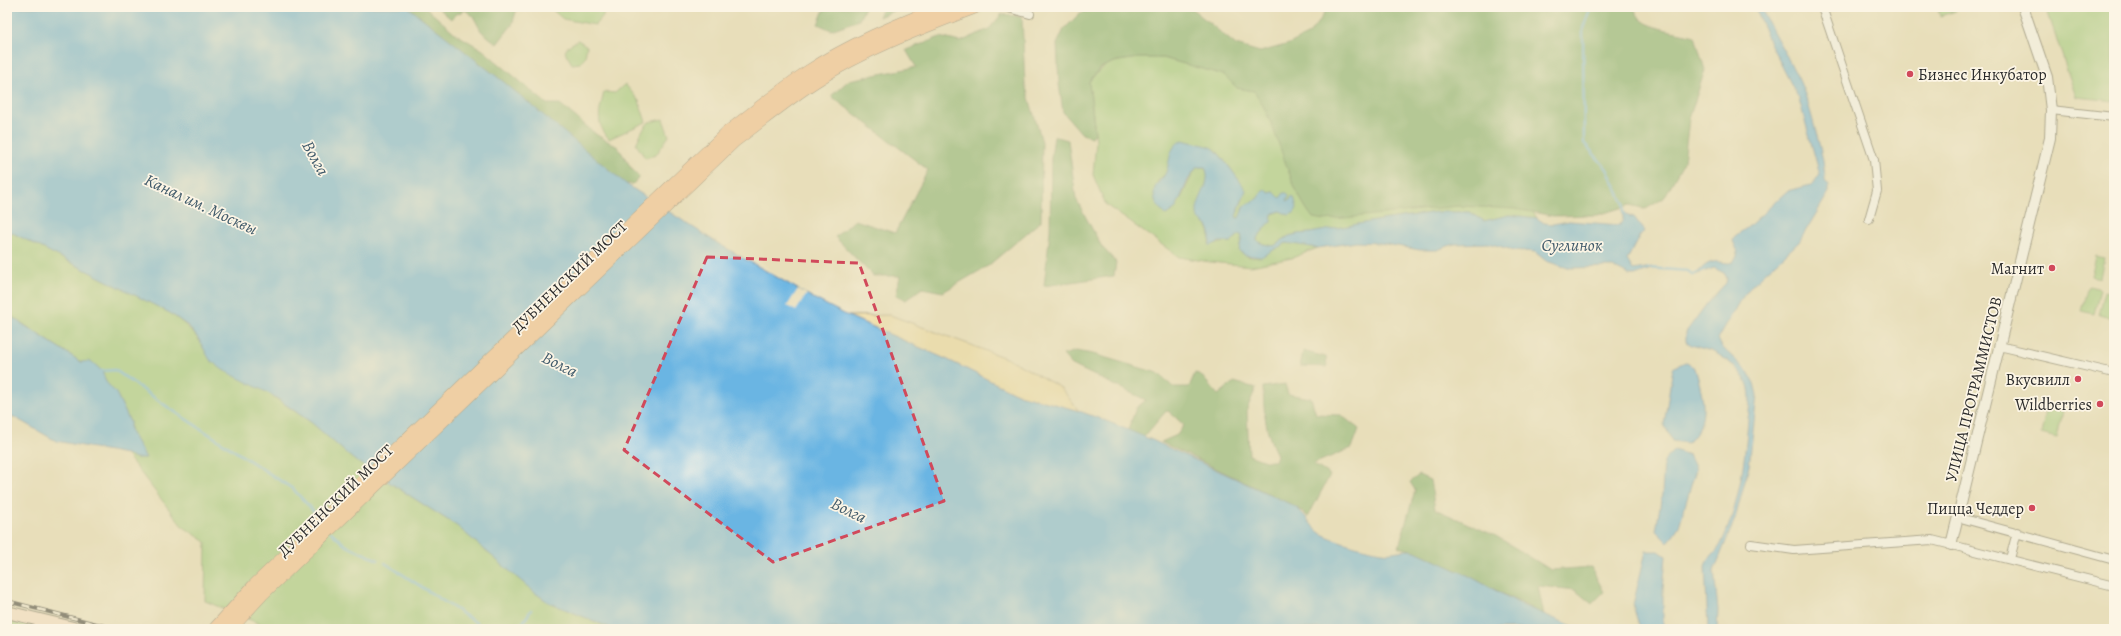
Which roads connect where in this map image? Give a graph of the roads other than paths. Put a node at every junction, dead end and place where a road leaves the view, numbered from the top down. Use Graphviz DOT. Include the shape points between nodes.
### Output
graph roads {
  1 [pos="943,7"];
  2 [pos="974,7"];
  3 [pos="1005,7"];
  4 [pos="1822,7"];
  5 [pos="2023,7"];
  6 [pos="1030,14"];
  7 [pos="2052,110"];
  8 [pos="2114,117"];
  9 [pos="1869,219"];
  10 [pos="1999,346"];
  11 [pos="2114,373"];
  12 [pos="1957,517"];
  13 [pos="2016,532"];
  14 [pos="1751,544"];
  15 [pos="1951,545"];
  16 [pos="2010,559"];
  17 [pos="2114,560"];
  18 [pos="2114,586"];
  19 [pos="7,612"];
  20 [pos="74,628"];
  21 [pos="215,629"];
  22 [pos="230,629"];
  1 -- 21 [label="main road, ДУБНЕНСКИЙ МОСТ" via="863,42 808,72 727,133 254,586"];
  2 -- 22 [label="main road, ДУБНЕНСКИЙ МОСТ" via="910,32 822,77 734,141"];
  3 -- 6 [label="street"];
  4 -- 9 [label="street" via="1874,160 1877,191"];
  5 -- 7 [label="street, УЛИЦА ПРОГРАММИСТОВ" via="2047,78"];
  7 -- 8 [label="street"];
  7 -- 10 [label="street, УЛИЦА ПРОГРАММИСТОВ" via="2048,144"];
  10 -- 11 [label="street"];
  10 -- 12 [label="street, УЛИЦА ПРОГРАММИСТОВ"];
  12 -- 13 [label="street"];
  12 -- 15 [label="street, УЛИЦА ПРОГРАММИСТОВ"];
  13 -- 16 [label="street"];
  13 -- 17 [label="street"];
  14 -- 15 [label="street" via="1794,550 1932,540"];
  15 -- 16 [label="street"];
  16 -- 18 [label="street"];
  19 -- 20 [label="main road"];
}
